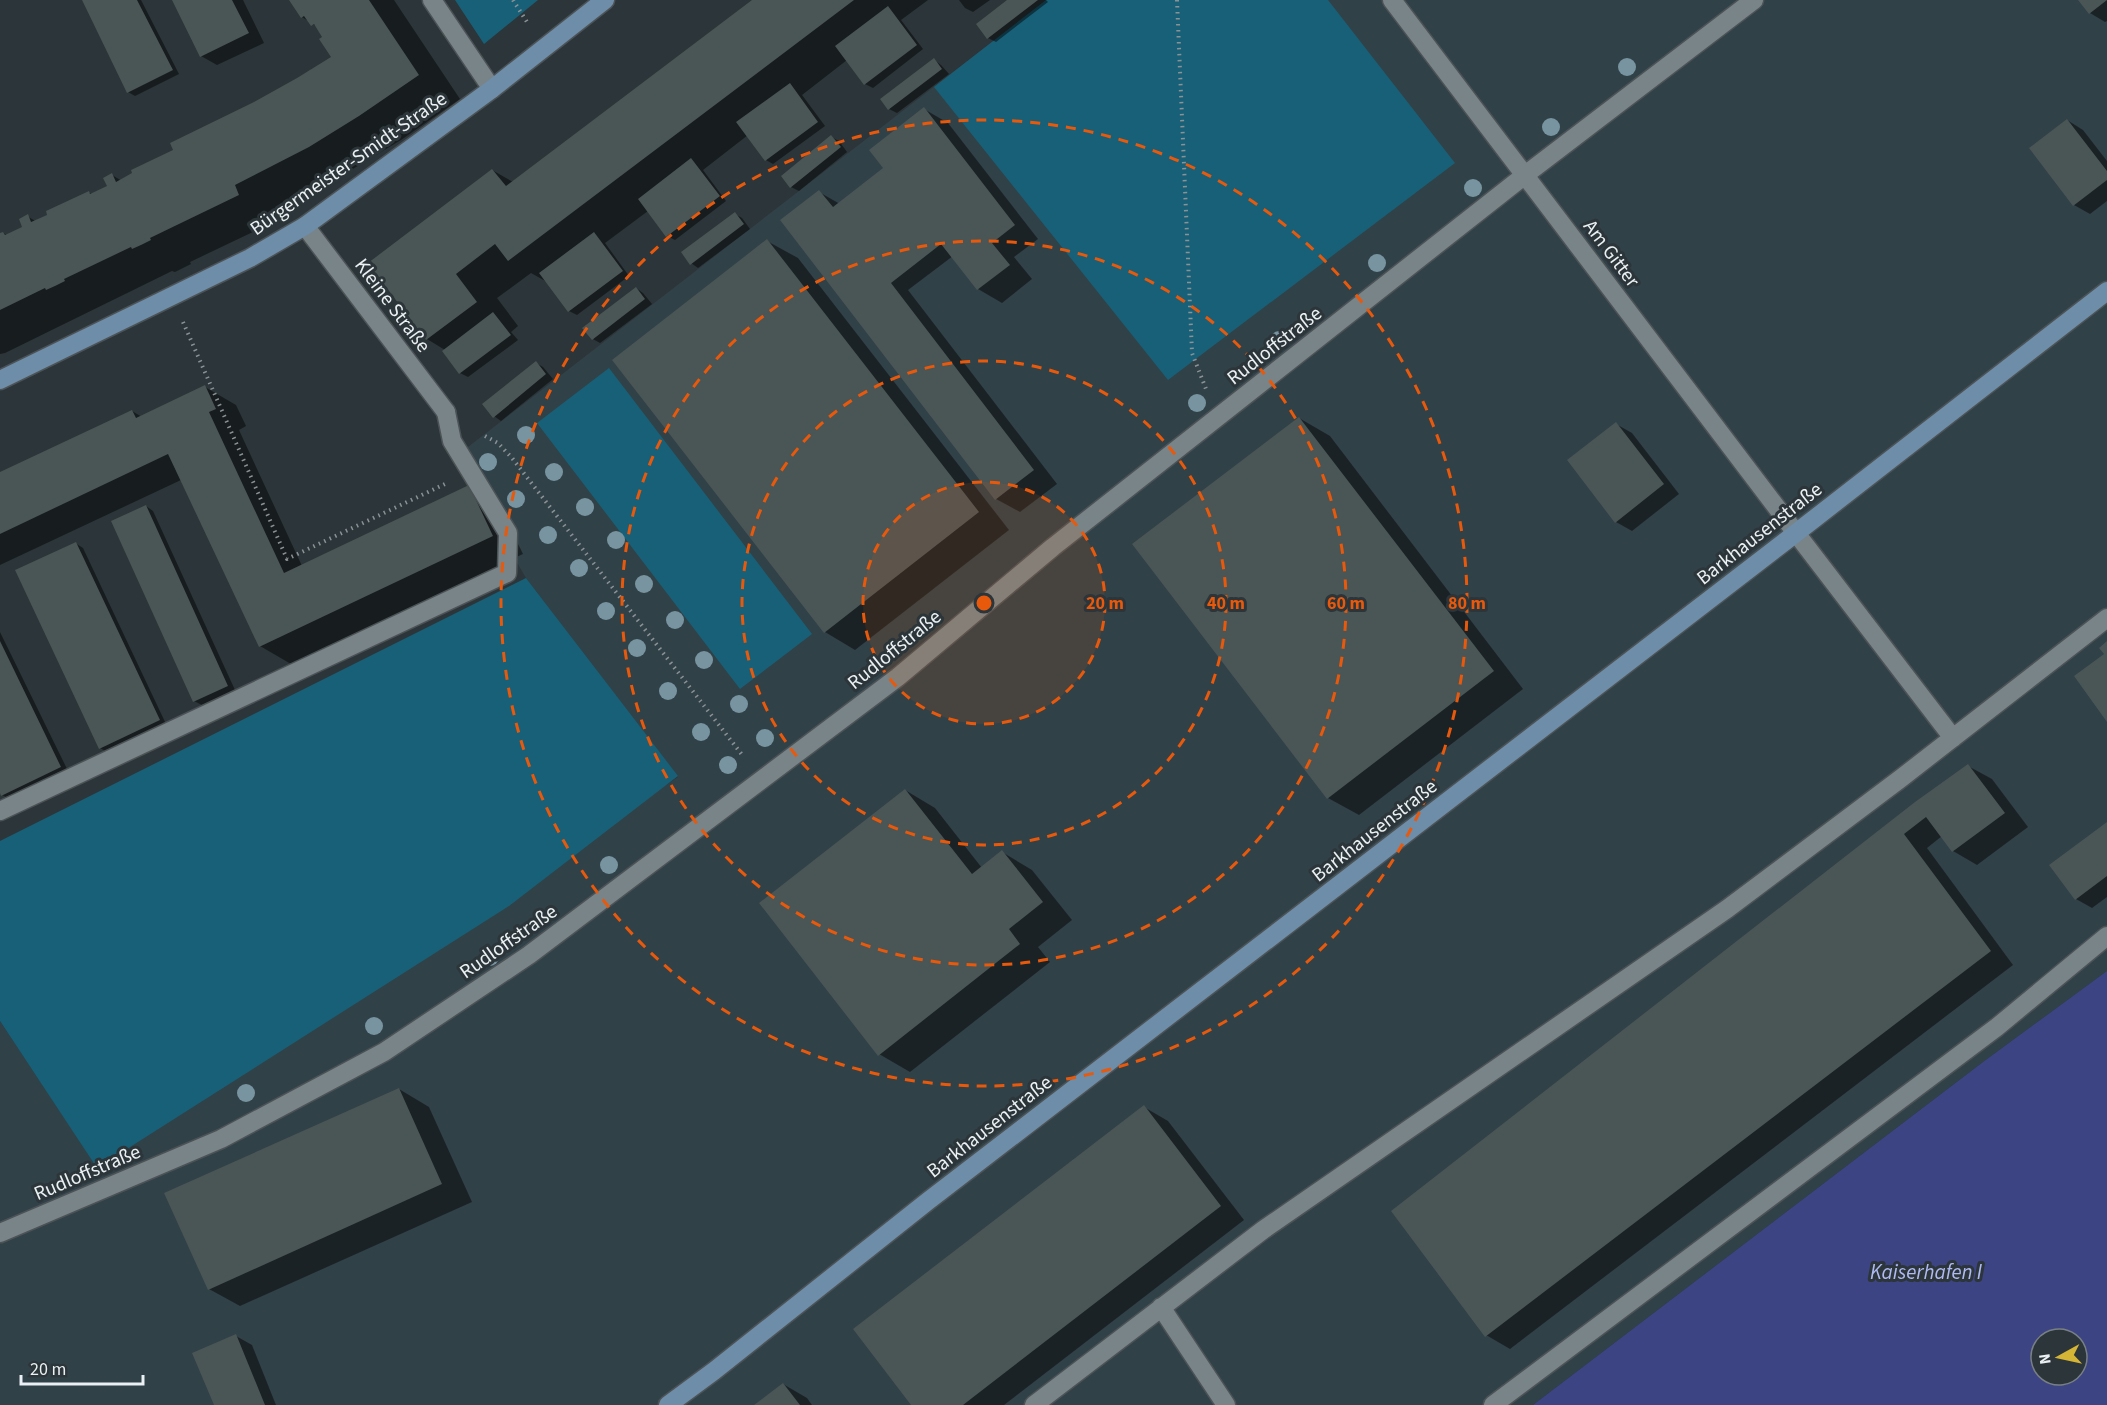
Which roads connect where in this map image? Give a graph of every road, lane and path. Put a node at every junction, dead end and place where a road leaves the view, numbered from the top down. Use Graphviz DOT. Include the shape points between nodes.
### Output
graph roads {
  1 [pos="432,0"];
  2 [pos="605,0"];
  3 [pos="1177,0"];
  4 [pos="1392,0"];
  5 [pos="1754,0"];
  6 [pos="492,89"];
  7 [pos="1525,175"];
  8 [pos="305,226"];
  9 [pos="2107,291"];
  10 [pos="172,297"];
  11 [pos="0,380"];
  12 [pos="446,412"];
  13 [pos="1217,418"];
  14 [pos="471,472"];
  15 [pos="1796,533"];
  16 [pos="2107,618"];
  17 [pos="1953,738"];
  18 [pos="762,780"];
  19 [pos="0,811"];
  20 [pos="2107,936"];
  21 [pos="0,1233"];
  22 [pos="1161,1307"];
  23 [pos="668,1405"];
  24 [pos="1034,1405"];
  25 [pos="1226,1405"];
  26 [pos="1493,1405"];
  1 -- 6 [label="street"];
  2 -- 6 [label="main road, Bürgermeister-Smidt-Straße"];
  3 -- 13 [label="path" via="1192,353"];
  4 -- 7 [label="street, Am Gitter"];
  5 -- 7 [label="street, Rudloffstraße"];
  6 -- 8 [label="main road, Bürgermeister-Smidt-Straße"];
  7 -- 13 [label="street, Rudloffstraße"];
  7 -- 15 [label="street, Am Gitter"];
  8 -- 10 [label="main road, Bürgermeister-Smidt-Straße"];
  8 -- 12 [label="street, Kleine Straße"];
  9 -- 15 [label="main road, Barkhausenstraße"];
  10 -- 11 [label="main road, Bürgermeister-Smidt-Straße"];
  10 -- 14 [label="path" via="287,559"];
  12 -- 14 [label="street" via="452,441"];
  12 -- 18 [label="path" via="498,443 512,458"];
  13 -- 18 [label="street, Rudloffstraße" via="898,677"];
  14 -- 19 [label="street" via="508,533 507,573"];
  15 -- 17 [label="street, Am Gitter"];
  15 -- 23 [label="main road, Barkhausenstraße"];
  16 -- 17 [label="street"];
  17 -- 22 [label="street" via="1727,909 1263,1230"];
  18 -- 21 [label="street, Rudloffstraße" via="529,955 384,1052 221,1139"];
  20 -- 26 [label="street" via="1997,1027"];
  22 -- 24 [label="street"];
  22 -- 25 [label="street"];
}
